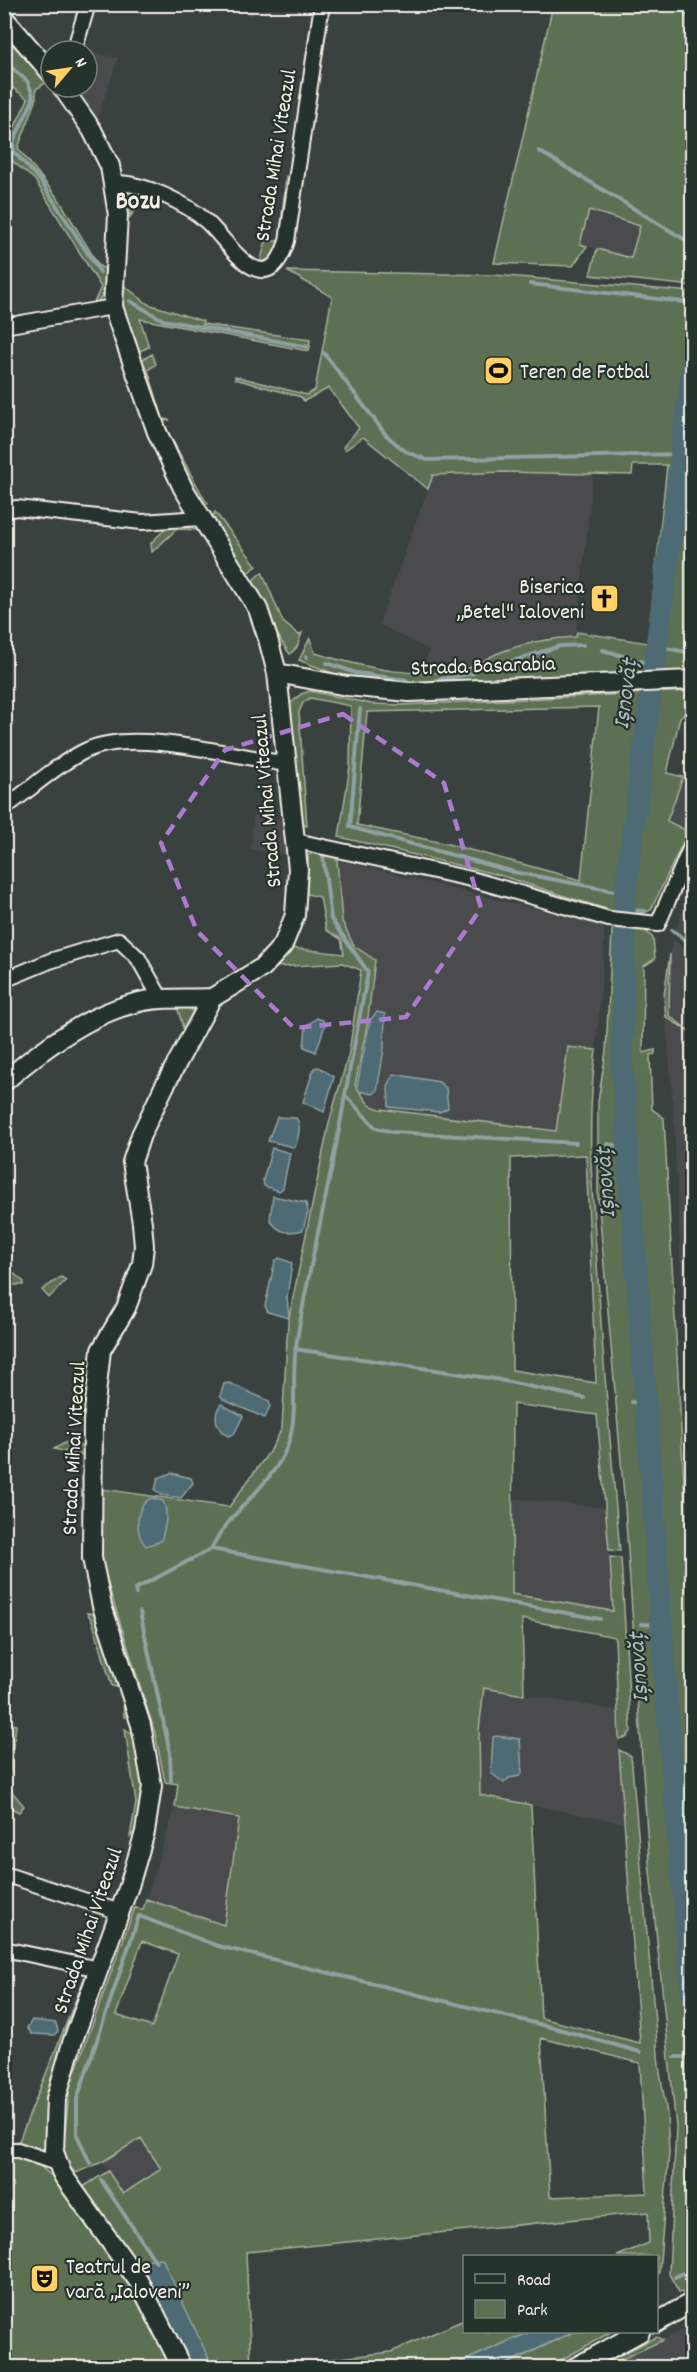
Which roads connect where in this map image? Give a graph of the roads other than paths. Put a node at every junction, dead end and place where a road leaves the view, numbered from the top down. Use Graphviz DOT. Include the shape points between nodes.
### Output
graph roads {
  1 [pos="88,4"];
  2 [pos="322,4"];
  3 [pos="4,18"];
  4 [pos="78,39"];
  5 [pos="39,59"];
  6 [pos="70,99"];
  7 [pos="114,183"];
  8 [pos="113,307"];
  9 [pos="4,326"];
  10 [pos="4,510"];
  11 [pos="201,518"];
  12 [pos="277,673"];
  13 [pos="693,680"];
  14 [pos="286,764"];
  15 [pos="4,808"];
  16 [pos="296,841"];
  17 [pos="693,844"];
  18 [pos="4,980"];
  19 [pos="212,998"];
  20 [pos="161,999"];
  21 [pos="4,1082"];
  22 [pos="4,1874"];
  23 [pos="120,1912"];
  24 [pos="4,1949"];
  25 [pos="99,1969"];
  26 [pos="4,2150"];
  27 [pos="56,2163"];
  28 [pos="693,2302"];
  29 [pos="658,2322"];
  30 [pos="636,2333"];
  31 [pos="182,2367"];
  32 [pos="574,2367"];
  1 -- 4 [label="street"];
  2 -- 7 [label="street, Strada Mihai Viteazul" via="287,241 275,265 266,269 255,267 232,252 197,214 142,186"];
  3 -- 5 [label="street"];
  6 -- 7 [label="street, Strada Mihai Viteazul" via="104,150"];
  7 -- 8 [label="street, Strada Mihai Viteazul" via="118,215"];
  8 -- 9 [label="street"];
  8 -- 11 [label="street, Strada Mihai Viteazul" via="156,432"];
  10 -- 11 [label="street" via="17,508 142,522"];
  11 -- 12 [label="street, Strada Mihai Viteazul" via="258,609"];
  12 -- 13 [label="street, Strada Basarabia" via="399,691"];
  12 -- 14 [label="street, Strada Mihai Viteazul"];
  14 -- 15 [label="street" via="147,742 106,744 75,757"];
  14 -- 16 [label="street, Strada Mihai Viteazul"];
  16 -- 17 [label="street" via="471,879 616,920 658,924"];
  16 -- 19 [label="street, Strada Mihai Viteazul" via="298,893 291,930 283,945 263,968"];
  18 -- 20 [label="street" via="119,940 138,958"];
  19 -- 20 [label="street"];
  19 -- 23 [label="street, Strada Mihai Viteazul" via="152,1109 132,1162 143,1255 126,1308 101,1350 93,1422 92,1558 102,1606 141,1725 152,1786 145,1832"];
  20 -- 21 [label="street" via="126,1007 63,1035"];
  22 -- 23 [label="street"];
  23 -- 25 [label="street, Strada Mihai Viteazul"];
  24 -- 25 [label="street"];
  25 -- 27 [label="street, Strada Mihai Viteazul" via="56,2099"];
  26 -- 27 [label="street" via="18,2150"];
  27 -- 31 [label="street" via="139,2283"];
  28 -- 29 [label="street"];
  30 -- 32 [label="street"];
}
